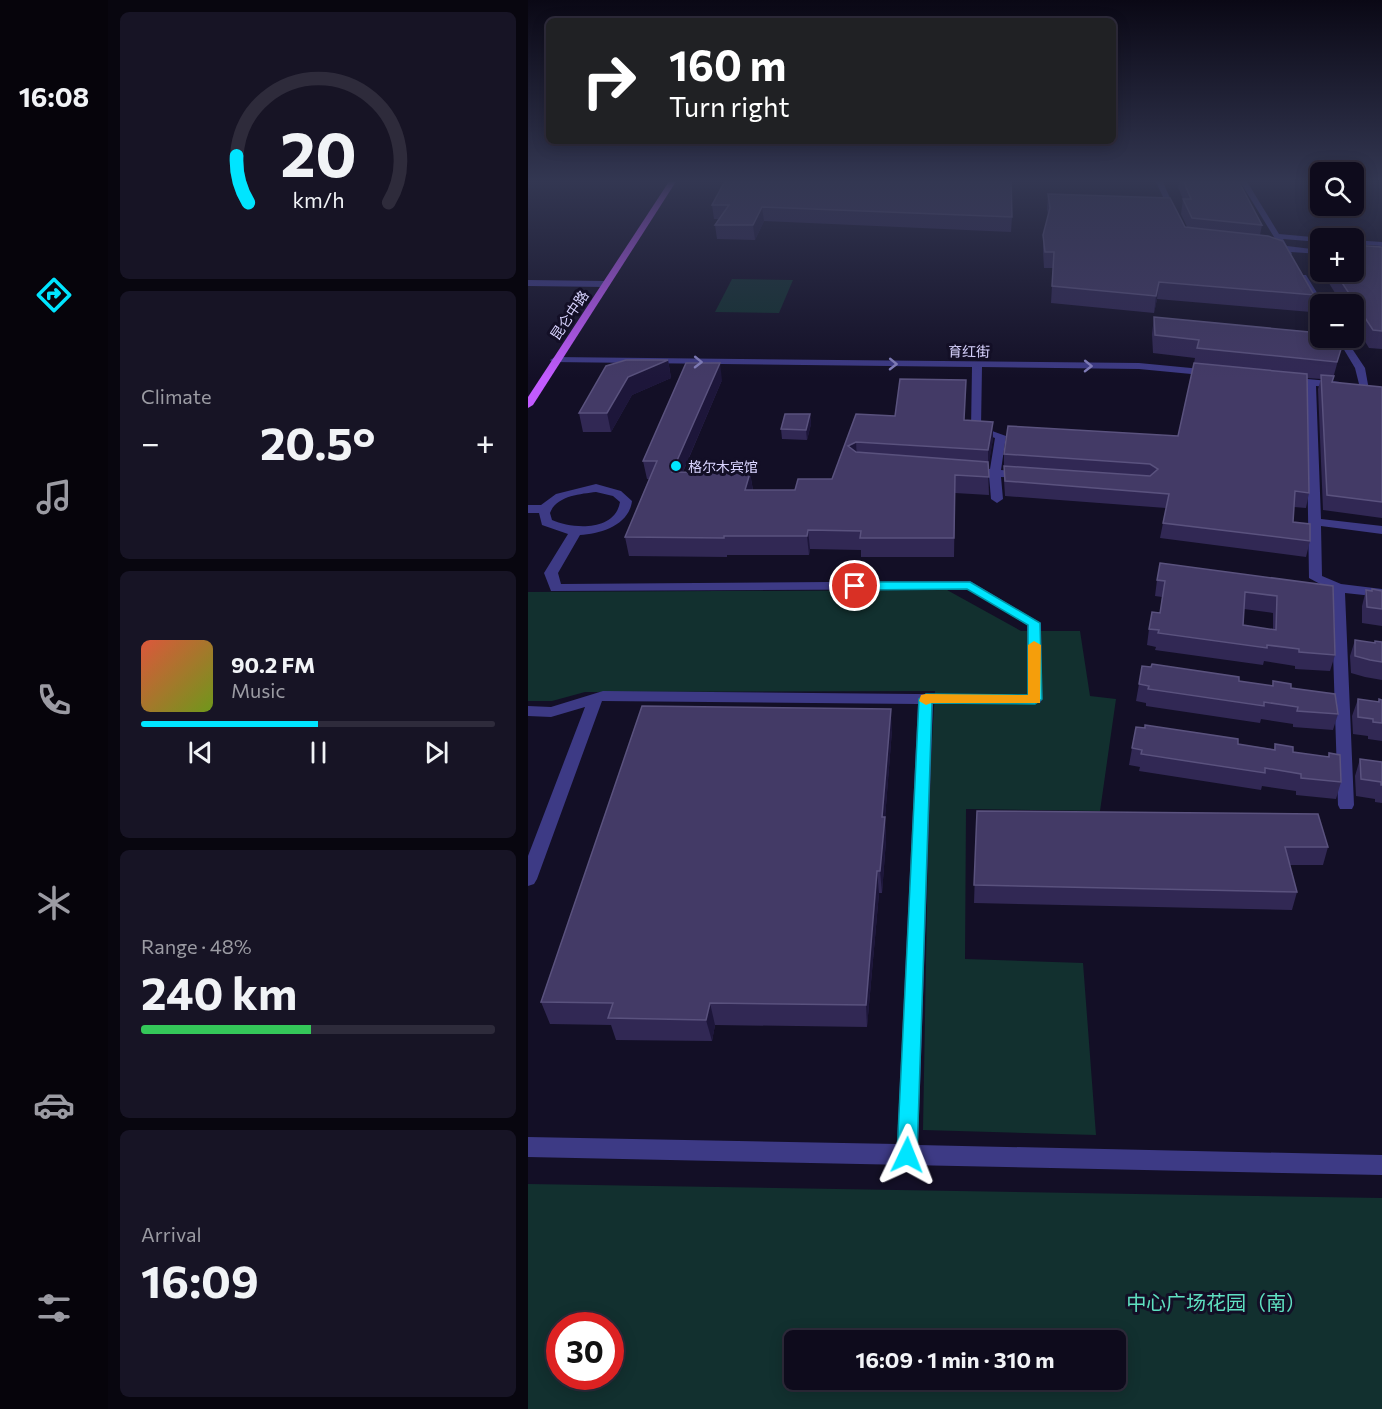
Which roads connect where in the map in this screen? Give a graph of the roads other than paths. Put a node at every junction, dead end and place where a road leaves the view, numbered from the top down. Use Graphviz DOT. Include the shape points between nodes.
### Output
graph roads {
  1 [pos="631,246"];
  2 [pos="1283,246"];
  3 [pos="1263,247"];
  4 [pos="1285,249"];
  5 [pos="1310,251"];
  6 [pos="1291,258"];
  7 [pos="1297,268"];
  8 [pos="528,283"];
  9 [pos="606,284"];
  10 [pos="1314,294"];
  11 [pos="1347,348"];
  12 [pos="555,360"];
  13 [pos="977,364"];
  14 [pos="1219,374"];
  15 [pos="1276,379"];
  16 [pos="1311,383"];
  17 [pos="528,405"];
  18 [pos="960,471"];
  19 [pos="994,473"];
  20 [pos="1030,476"];
  21 [pos="997,499"];
  22 [pos="528,509"];
  23 [pos="544,509"];
  24 [pos="1315,522"];
  25 [pos="1382,530"];
  26 [pos="575,532"];
  27 [pos="1338,588"];
  28 [pos="1382,593"];
  29 [pos="596,698"];
  30 [pos="926,699"];
  31 [pos="528,711"];
  32 [pos="1346,805"];
  33 [pos="528,879"];
  34 [pos="528,1147"];
  35 [pos="907,1155"];
  36 [pos="1382,1165"];
  1 -- 9 [label="main road, 昆仑中路"];
  2 -- 4 [label="street"];
  3 -- 4 [label="street"];
  4 -- 5 [label="street"];
  4 -- 6 [label="street"];
  7 -- 10 [label="street"];
  8 -- 9 [label="street"];
  9 -- 12 [label="main road, 昆仑中路"];
  11 -- 16 [label="street" via="1369,388"];
  12 -- 13 [label="street, 育红街, one-way"];
  12 -- 17 [label="main road, 昆仑中路"];
  13 -- 14 [label="street, 育红街, one-way" via="1139,366"];
  13 -- 19 [label="street" via="976,429 1001,436"];
  15 -- 16 [label="street"];
  16 -- 24 [label="street"];
  18 -- 19 [label="street"];
  19 -- 20 [label="street"];
  19 -- 21 [label="street"];
  22 -- 23 [label="street"];
  23 -- 26 [label="street" via="546,522 562,531"];
  23 -- 26 [label="street" via="559,497 583,489 609,490 626,499 628,506 616,521"];
  24 -- 25 [label="street"];
  24 -- 27 [label="street" via="1317,578"];
  26 -- 30 [label="street" via="551,573 556,588 970,585 1034,623 1035,699"];
  27 -- 28 [label="street"];
  27 -- 32 [label="street"];
  29 -- 30 [label="street"];
  29 -- 31 [label="street" via="551,712"];
  29 -- 33 [label="street"];
  30 -- 35 [label="street"];
  34 -- 35 [label="street"];
  35 -- 36 [label="street"];
}
